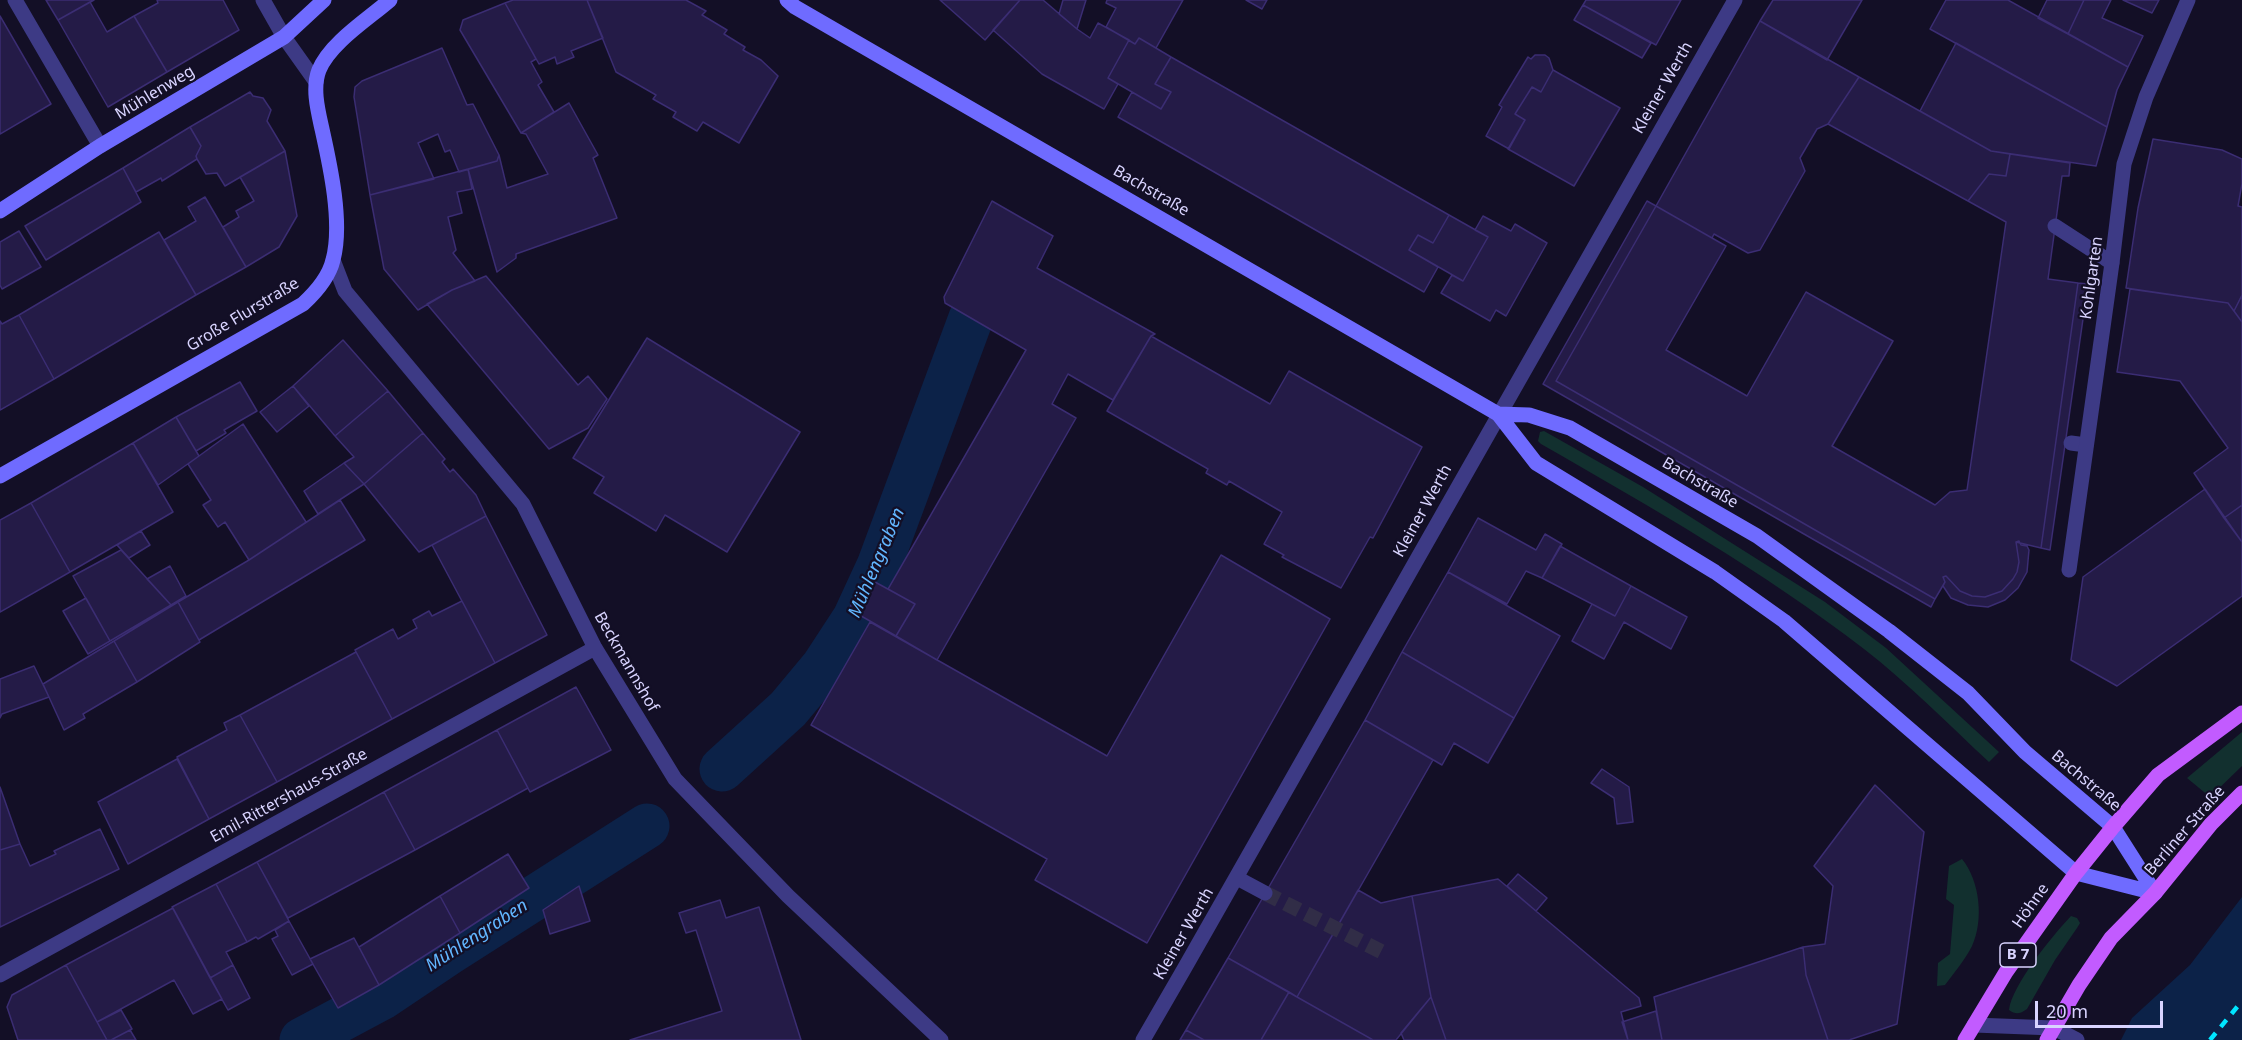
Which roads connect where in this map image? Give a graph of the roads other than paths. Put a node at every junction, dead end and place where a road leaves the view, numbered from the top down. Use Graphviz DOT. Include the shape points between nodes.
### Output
graph roads {
  1 [pos="15,0"];
  2 [pos="263,0"];
  3 [pos="324,0"];
  4 [pos="390,0"];
  5 [pos="787,0"];
  6 [pos="1735,0"];
  7 [pos="2188,0"];
  8 [pos="284,37"];
  9 [pos="316,82"];
  10 [pos="100,147"];
  11 [pos="0,211"];
  12 [pos="2055,226"];
  13 [pos="333,260"];
  14 [pos="2112,263"];
  15 [pos="1498,414"];
  16 [pos="0,476"];
  17 [pos="2068,570"];
  18 [pos="595,648"];
  19 [pos="2242,713"];
  20 [pos="2242,793"];
  21 [pos="2113,826"];
  22 [pos="2076,873"];
  23 [pos="1237,878"];
  24 [pos="1265,893"];
  25 [pos="2155,893"];
  26 [pos="0,975"];
  27 [pos="1974,1024"];
  28 [pos="2051,1034"];
  29 [pos="941,1040"];
  30 [pos="1143,1040"];
  31 [pos="1965,1040"];
  32 [pos="2077,1040"];
  1 -- 10 [label="street"];
  2 -- 8 [label="street"];
  3 -- 8 [label="main road, Mühlenweg"];
  4 -- 9 [label="main road" via="342,40 322,65"];
  5 -- 15 [label="main road, Bachstraße"];
  6 -- 15 [label="street, Kleiner Werth"];
  7 -- 14 [label="street, Kohlgarten" via="2146,97 2124,164"];
  8 -- 9 [label="street"];
  8 -- 10 [label="main road, Mühlenweg"];
  9 -- 13 [label="main road, Große Flurstraße" via="332,180 337,237"];
  10 -- 11 [label="main road, Mühlenweg"];
  12 -- 14 [label="street"];
  13 -- 16 [label="main road, Große Flurstraße" via="317,291 303,304"];
  13 -- 18 [label="street, Beckmannshof" via="345,291 523,504"];
  14 -- 17 [label="street, Kohlgarten" via="2079,444"];
  15 -- 21 [label="main road, Bachstraße" via="1529,415 1570,429 1757,536 1968,693 2025,752"];
  15 -- 22 [label="main road, Bachstraße" via="1536,463 1715,572 1784,621"];
  15 -- 23 [label="street, Kleiner Werth"];
  18 -- 26 [label="street, Emil-Rittershaus-Straße"];
  18 -- 29 [label="street, Beckmannshof" via="675,779 788,896"];
  19 -- 21 [label="main road, B 7" via="2158,775"];
  20 -- 25 [label="main road, Berliner Straße" via="2211,824"];
  21 -- 22 [label="main road, Höhne / B 7"];
  21 -- 25 [label="main road, Bachstraße"];
  22 -- 25 [label="main road, Bachstraße"];
  22 -- 27 [label="main road, Höhne / B 7"];
  23 -- 24 [label="street"];
  23 -- 30 [label="street, Kleiner Werth"];
  25 -- 28 [label="main road" via="2111,938"];
  27 -- 28 [label="street"];
  27 -- 31 [label="main road, Höhne / B 7"];
  28 -- 32 [label="street"];
}
